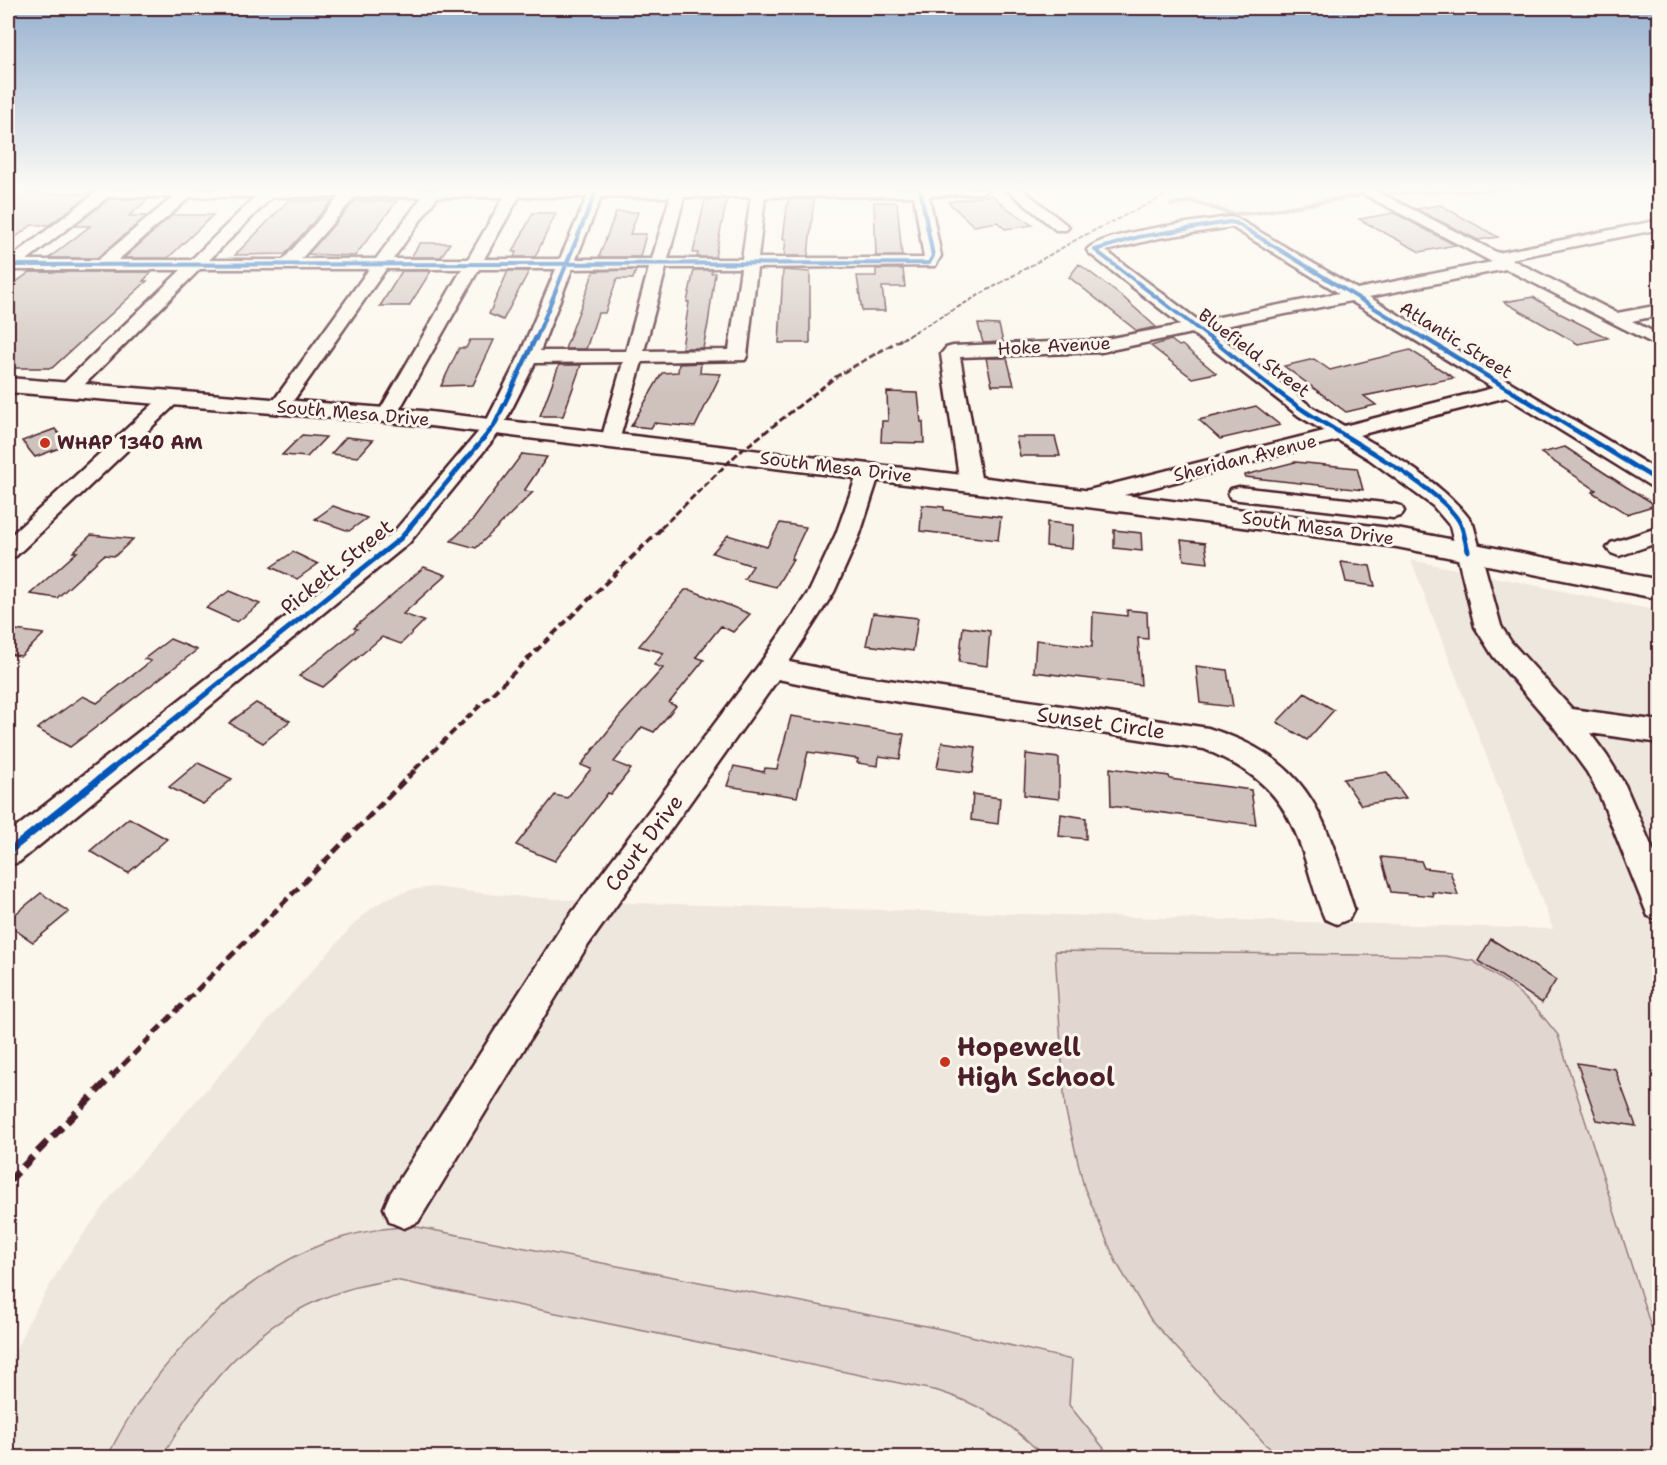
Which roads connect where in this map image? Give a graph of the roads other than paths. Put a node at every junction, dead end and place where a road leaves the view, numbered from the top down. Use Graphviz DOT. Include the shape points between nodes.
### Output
graph roads {
  1 [pos="111,257"];
  2 [pos="203,257"];
  3 [pos="294,257"];
  4 [pos="386,257"];
  5 [pos="477,257"];
  6 [pos="568,257"];
  7 [pos="661,257"];
  8 [pos="750,257"];
  9 [pos="932,257"];
  10 [pos="1105,257"];
  11 [pos="1292,257"];
  12 [pos="1495,257"];
  13 [pos="1517,257"];
  14 [pos="1502,261"];
  15 [pos="749,263"];
  16 [pos="288,264"];
  17 [pos="381,264"];
  18 [pos="473,264"];
  19 [pos="565,264"];
  20 [pos="659,264"];
  21 [pos="102,265"];
  22 [pos="195,265"];
  23 [pos="8,266"];
  24 [pos="1354,295"];
  25 [pos="1659,310"];
  26 [pos="1615,319"];
  27 [pos="1195,327"];
  28 [pos="1659,342"];
  29 [pos="528,357"];
  30 [pos="633,357"];
  31 [pos="8,385"];
  32 [pos="68,390"];
  33 [pos="1510,390"];
  34 [pos="170,399"];
  35 [pos="279,406"];
  36 [pos="387,415"];
  37 [pos="494,426"];
  38 [pos="1342,433"];
  39 [pos="611,440"];
  40 [pos="868,472"];
  41 [pos="1659,482"];
  42 [pos="971,484"];
  43 [pos="1419,485"];
  44 [pos="1239,494"];
  45 [pos="1085,498"];
  46 [pos="1265,509"];
  47 [pos="1393,511"];
  48 [pos="1659,534"];
  49 [pos="1397,538"];
  50 [pos="1619,548"];
  51 [pos="8,551"];
  52 [pos="1468,551"];
  53 [pos="1659,590"];
  54 [pos="771,668"];
  55 [pos="1564,719"];
  56 [pos="1656,738"];
  57 [pos="8,852"];
  58 [pos="1659,906"];
  59 [pos="1338,909"];
  60 [pos="404,1208"];
  1 -- 21 [label="street"];
  2 -- 22 [label="street"];
  3 -- 16 [label="street"];
  4 -- 17 [label="street"];
  5 -- 18 [label="street"];
  6 -- 19 [label="street, Pickett Street"];
  7 -- 20 [label="street"];
  8 -- 15 [label="street"];
  9 -- 15 [label="street" via="928,263"];
  10 -- 27 [label="street, Bluefield Street"];
  11 -- 24 [label="street, Atlantic Street"];
  12 -- 14 [label="street"];
  13 -- 14 [label="street, Hoke Avenue"];
  14 -- 24 [label="street, Hoke Avenue"];
  14 -- 26 [label="street"];
  15 -- 20 [label="street"];
  15 -- 30 [label="street" via="738,356"];
  16 -- 17 [label="street"];
  16 -- 22 [label="street"];
  17 -- 18 [label="street"];
  17 -- 35 [label="street"];
  18 -- 19 [label="street"];
  18 -- 36 [label="street"];
  19 -- 20 [label="street"];
  19 -- 29 [label="street, Pickett Street"];
  20 -- 30 [label="street"];
  21 -- 22 [label="street"];
  21 -- 23 [label="street"];
  22 -- 32 [label="street"];
  24 -- 27 [label="street, Hoke Avenue"];
  24 -- 33 [label="street, Atlantic Street"];
  25 -- 26 [label="street"];
  26 -- 28 [label="street"];
  27 -- 38 [label="street, Bluefield Street" via="1306,412"];
  27 -- 42 [label="street, Hoke Avenue" via="1082,348 952,352"];
  29 -- 30 [label="street"];
  29 -- 37 [label="street, Pickett Street"];
  30 -- 39 [label="street"];
  31 -- 32 [label="main road, South Mesa Drive"];
  32 -- 34 [label="main road, South Mesa Drive"];
  33 -- 38 [label="street, Sheridan Avenue"];
  33 -- 41 [label="street, Atlantic Street"];
  34 -- 35 [label="main road, South Mesa Drive"];
  34 -- 51 [label="street"];
  35 -- 36 [label="main road, South Mesa Drive"];
  36 -- 37 [label="main road, South Mesa Drive"];
  37 -- 39 [label="main road, South Mesa Drive"];
  37 -- 57 [label="street, Pickett Street" via="401,538"];
  38 -- 43 [label="street, Bluefield Street"];
  38 -- 45 [label="street, Sheridan Avenue"];
  39 -- 40 [label="main road, South Mesa Drive"];
  40 -- 42 [label="main road, South Mesa Drive"];
  40 -- 54 [label="street, Court Drive" via="848,534 822,592"];
  42 -- 45 [label="main road, South Mesa Drive"];
  43 -- 47 [label="street" via="1401,494"];
  43 -- 52 [label="street, Bluefield Street" via="1461,524"];
  44 -- 46 [label="street"];
  45 -- 46 [label="main road, South Mesa Drive"];
  46 -- 47 [label="street"];
  46 -- 49 [label="main road, South Mesa Drive"];
  47 -- 49 [label="street"];
  48 -- 50 [label="street"];
  49 -- 52 [label="main road, South Mesa Drive"];
  52 -- 53 [label="main road, South Mesa Drive"];
  52 -- 55 [label="street, Bluefield Street" via="1488,627 1502,649"];
  54 -- 59 [label="street, Sunset Circle" via="855,685 1208,739 1232,747 1268,770 1293,794 1307,815"];
  54 -- 60 [label="street, Court Drive" via="574,937"];
  55 -- 56 [label="street"];
  55 -- 58 [label="street, Bluefield Street" via="1614,794"];
}
